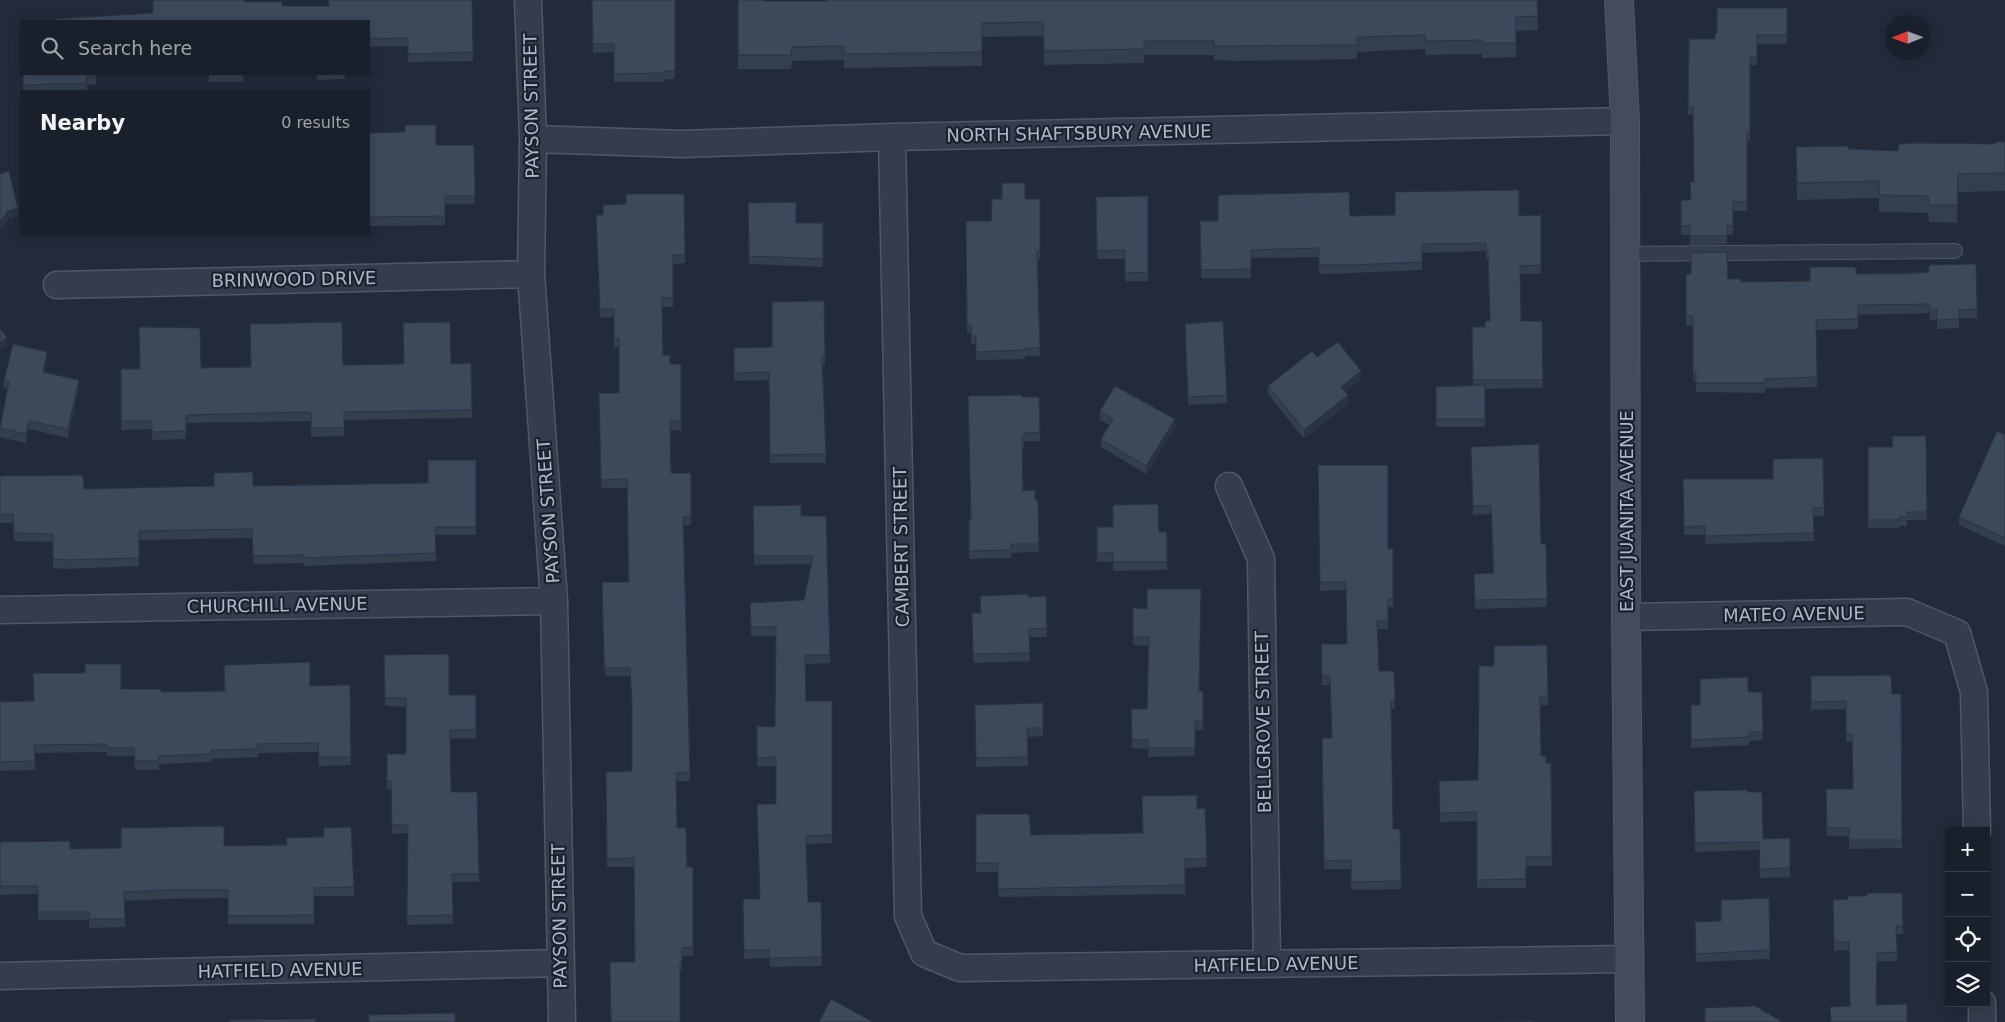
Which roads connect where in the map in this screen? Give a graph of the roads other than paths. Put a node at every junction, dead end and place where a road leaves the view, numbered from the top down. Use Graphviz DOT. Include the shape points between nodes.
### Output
graph roads {
  1 [pos="528,0"];
  2 [pos="1619,0"];
  3 [pos="1624,121"];
  4 [pos="892,137"];
  5 [pos="533,139"];
  6 [pos="1955,251"];
  7 [pos="1625,254"];
  8 [pos="531,274"];
  9 [pos="57,284"];
  10 [pos="1229,486"];
  11 [pos="554,601"];
  12 [pos="0,610"];
  13 [pos="1626,617"];
  14 [pos="1978,827"];
  15 [pos="924,953"];
  16 [pos="1630,959"];
  17 [pos="560,963"];
  18 [pos="1267,964"];
  19 [pos="0,976"];
  20 [pos="1982,1007"];
  21 [pos="562,1022"];
  22 [pos="1630,1022"];
  23 [pos="1982,1022"];
  1 -- 5 [label="street, PAYSON STREET"];
  2 -- 3 [label="street, EAST JUANITA AVENUE"];
  3 -- 4 [label="street, NORTH SHAFTSBURY AVENUE"];
  3 -- 7 [label="street, EAST JUANITA AVENUE"];
  4 -- 5 [label="street, NORTH SHAFTSBURY AVENUE" via="682,144"];
  4 -- 15 [label="street, CAMBERT STREET" via="908,916"];
  5 -- 8 [label="street, PAYSON STREET"];
  6 -- 7 [label="lane"];
  7 -- 13 [label="street, EAST JUANITA AVENUE"];
  8 -- 9 [label="street, BRINWOOD DRIVE"];
  8 -- 11 [label="street, PAYSON STREET"];
  10 -- 18 [label="street, BELLGROVE STREET" via="1261,559"];
  11 -- 12 [label="street, CHURCHILL AVENUE"];
  11 -- 17 [label="street, PAYSON STREET"];
  13 -- 14 [label="street, MATEO AVENUE" via="1907,612 1957,633 1974,692"];
  13 -- 16 [label="street, EAST JUANITA AVENUE"];
  15 -- 18 [label="street, HATFIELD AVENUE" via="960,968"];
  16 -- 18 [label="street, HATFIELD AVENUE"];
  16 -- 22 [label="street, EAST JUANITA AVENUE"];
  17 -- 19 [label="street, HATFIELD AVENUE"];
  17 -- 21 [label="street, PAYSON STREET"];
  20 -- 23 [label="street"];
}
